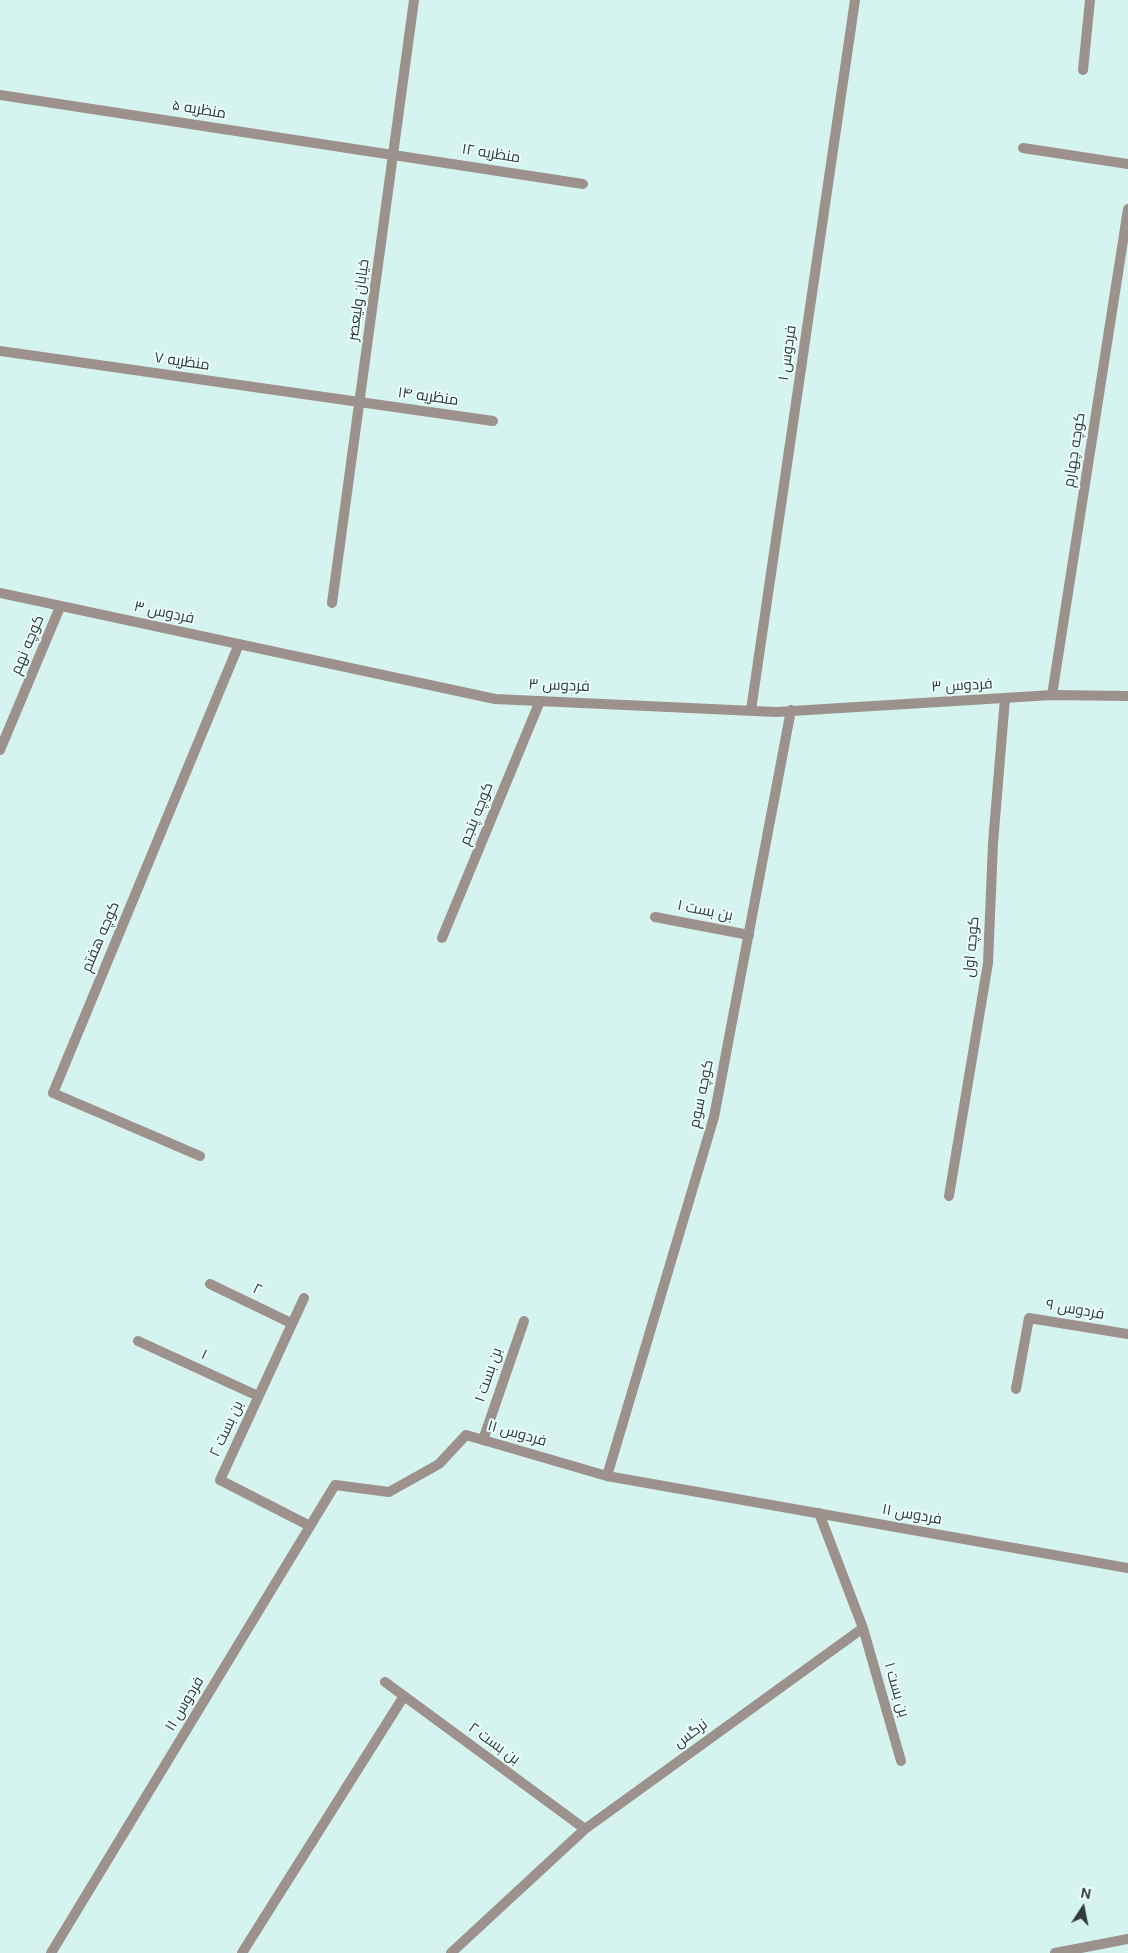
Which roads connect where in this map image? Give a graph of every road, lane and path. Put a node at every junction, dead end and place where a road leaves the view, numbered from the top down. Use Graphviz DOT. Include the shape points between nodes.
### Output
graph roads {
  1 [pos="414,0"];
  2 [pos="855,0"];
  3 [pos="1090,0"];
  4 [pos="1083,70"];
  5 [pos="0,95"];
  6 [pos="1023,148"];
  7 [pos="393,155"];
  8 [pos="1128,164"];
  9 [pos="583,184"];
  10 [pos="1128,209"];
  11 [pos="0,352"];
  12 [pos="360,402"];
  13 [pos="492,421"];
  14 [pos="0,593"];
  15 [pos="332,603"];
  16 [pos="60,607"];
  17 [pos="239,644"];
  18 [pos="1052,695"];
  19 [pos="1128,696"];
  20 [pos="1005,698"];
  21 [pos="540,701"];
  22 [pos="751,710"];
  23 [pos="792,710"];
  24 [pos="0,750"];
  25 [pos="656,917"];
  26 [pos="749,935"];
  27 [pos="442,938"];
  28 [pos="200,1156"];
  29 [pos="949,1196"];
  30 [pos="210,1284"];
  31 [pos="304,1298"];
  32 [pos="524,1321"];
  33 [pos="292,1324"];
  34 [pos="1128,1334"];
  35 [pos="138,1341"];
  36 [pos="1016,1389"];
  37 [pos="258,1396"];
  38 [pos="482,1440"];
  39 [pos="607,1476"];
  40 [pos="819,1514"];
  41 [pos="310,1526"];
  42 [pos="1128,1568"];
  43 [pos="863,1628"];
  44 [pos="385,1682"];
  45 [pos="404,1696"];
  46 [pos="901,1761"];
  47 [pos="585,1830"];
  48 [pos="1128,1939"];
  49 [pos="52,1953"];
  50 [pos="242,1953"];
  51 [pos="451,1953"];
  52 [pos="1055,1953"];
  1 -- 7 [label="street, خیابان ولیعصر"];
  2 -- 22 [label="street, فردوس ۱"];
  3 -- 4 [label="street"];
  5 -- 7 [label="street, منظریه ۵"];
  6 -- 8 [label="street"];
  7 -- 9 [label="street, منظریه ۱۲"];
  7 -- 12 [label="street, خیابان ولیعصر"];
  10 -- 18 [label="street, کوچه چهارم"];
  11 -- 12 [label="street, منظریه ۷"];
  12 -- 13 [label="street, منظریه ۱۴"];
  12 -- 15 [label="street, خیابان ولیعصر"];
  14 -- 16 [label="street, فردوس ۳"];
  16 -- 17 [label="street, فردوس ۳"];
  16 -- 24 [label="street, کوچه نهم"];
  17 -- 21 [label="street, فردوس ۳" via="495,699"];
  17 -- 28 [label="street, کوچه هفتم" via="53,1093"];
  18 -- 19 [label="street, فردوس ۳"];
  18 -- 20 [label="street, فردوس ۳"];
  20 -- 23 [label="street, فردوس ۳"];
  20 -- 29 [label="street, کوچه اول" via="993,843 988,963"];
  21 -- 22 [label="street, فردوس ۳"];
  21 -- 27 [label="street, کوچه پنجم"];
  22 -- 23 [label="street, فردوس ۳"];
  23 -- 26 [label="street, کوچه سوم"];
  25 -- 26 [label="street, بن بست ۱"];
  26 -- 39 [label="street, کوچه سوم" via="714,1117"];
  30 -- 33 [label="street, ۲"];
  31 -- 33 [label="street, بن بست ۲"];
  32 -- 38 [label="street, بن بست ۱"];
  33 -- 37 [label="street, بن بست ۲"];
  34 -- 36 [label="street, فردوس ۹" via="1029,1318"];
  35 -- 37 [label="street, ۱"];
  37 -- 41 [label="street, بن بست ۲" via="220,1480"];
  38 -- 39 [label="street, فردوس ۱۱"];
  38 -- 41 [label="street, فردوس ۱۱" via="466,1435 439,1464 390,1492 334,1485"];
  39 -- 40 [label="street, فردوس ۱۱"];
  40 -- 42 [label="street, فردوس ۱۱"];
  40 -- 43 [label="street"];
  41 -- 49 [label="street, فردوس ۱۱"];
  43 -- 46 [label="street, بن بست ۱"];
  43 -- 47 [label="street, نرگس"];
  44 -- 45 [label="street, بن بست ۲"];
  45 -- 47 [label="street, بن بست ۲"];
  45 -- 50 [label="street"];
  47 -- 51 [label="street, نرگس"];
  48 -- 52 [label="street"];
}
